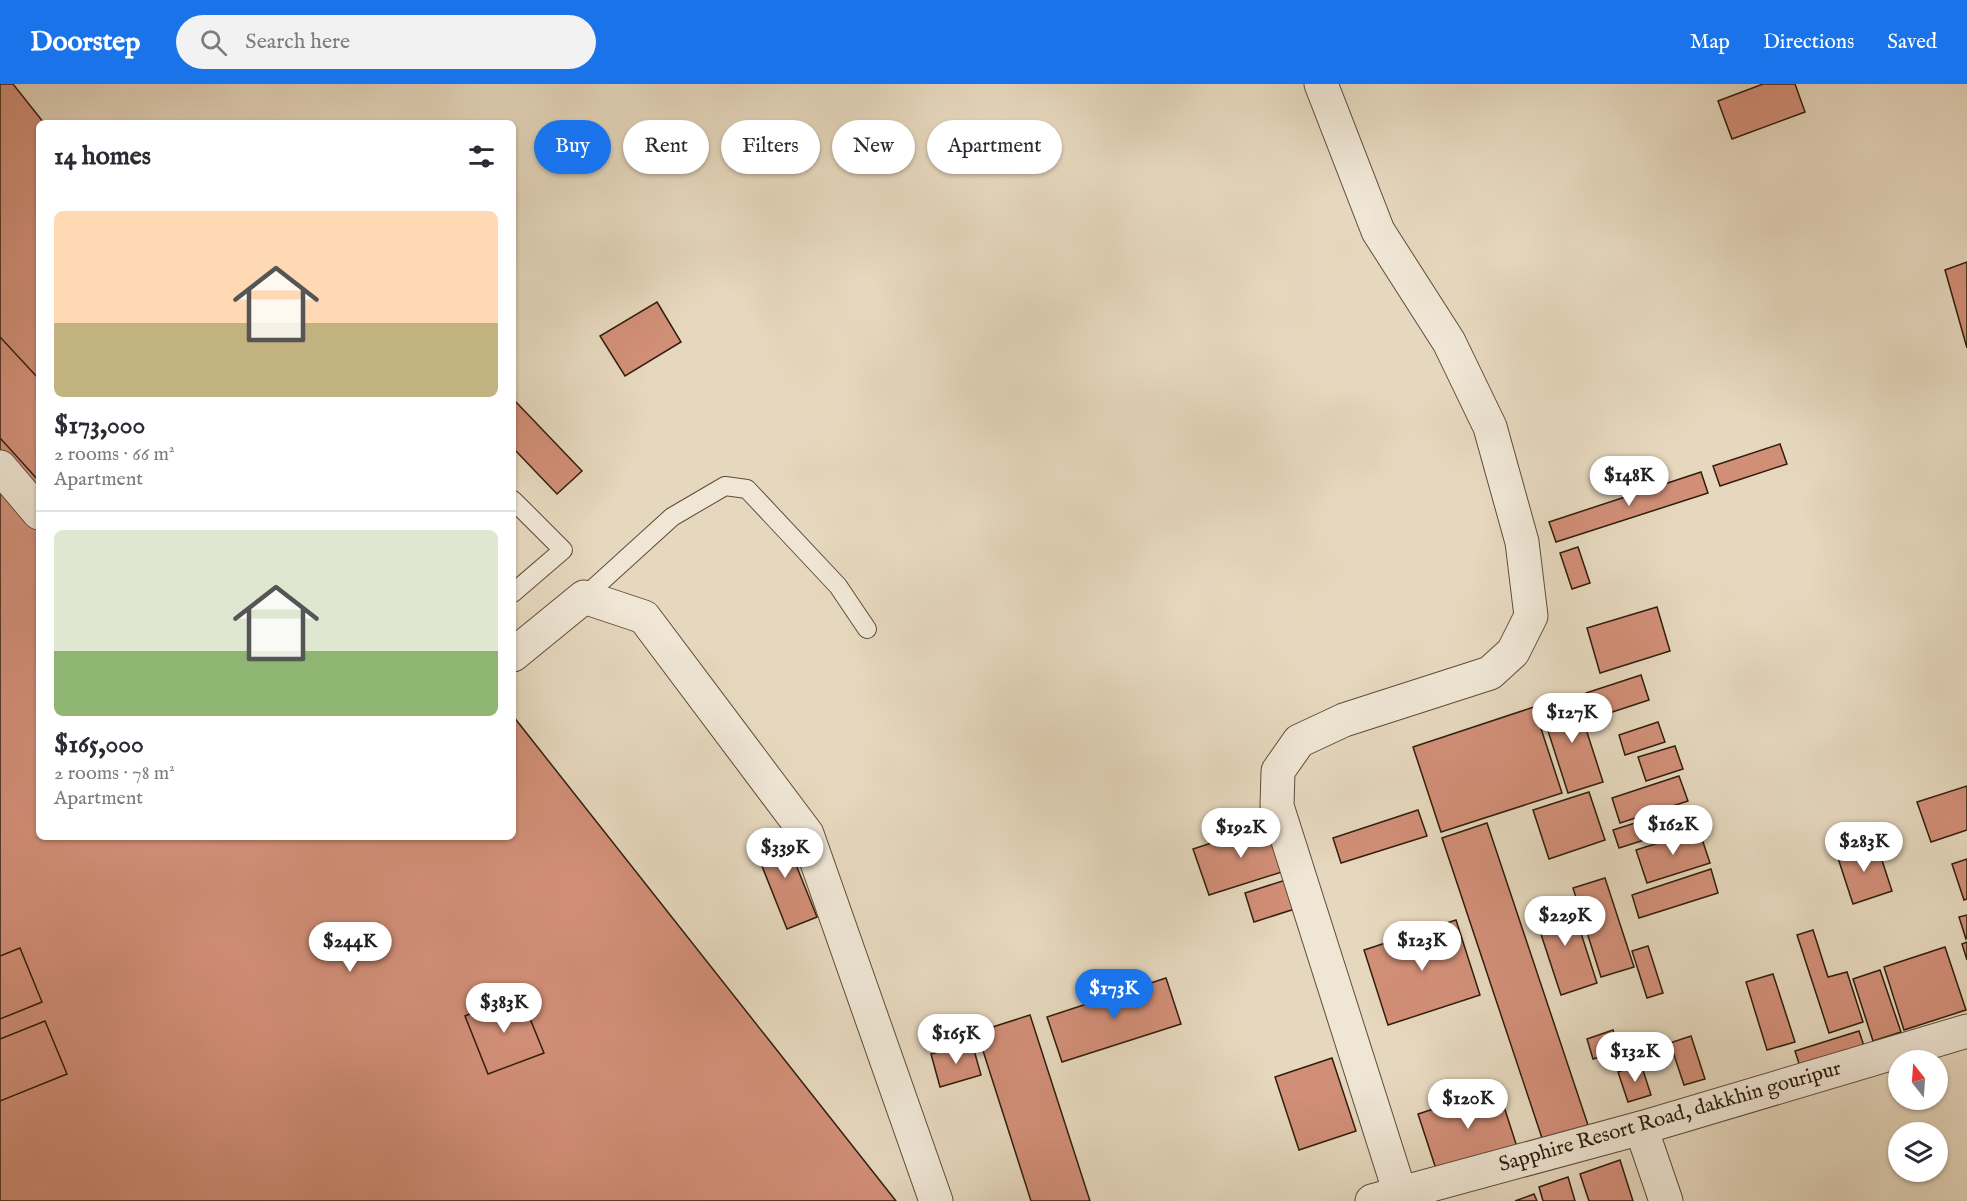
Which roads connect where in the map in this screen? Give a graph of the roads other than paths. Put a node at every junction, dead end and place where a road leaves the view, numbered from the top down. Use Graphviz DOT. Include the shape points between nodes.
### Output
graph roads {
  1 [pos="1321,84"];
  2 [pos="0,467"];
  3 [pos="516,503"];
  4 [pos="36,509"];
  5 [pos="516,590"];
  6 [pos="584,597"];
  7 [pos="867,629"];
  8 [pos="516,653"];
  9 [pos="1967,1030"];
  10 [pos="1641,1128"];
  11 [pos="1386,1197"];
  12 [pos="936,1201"];
  13 [pos="1666,1201"];
  1 -- 11 [label="street" via="1378,231 1449,342 1490,427 1522,542 1531,616 1514,652 1490,674 1344,720 1299,741 1278,771 1277,806"];
  2 -- 4 [label="street"];
  3 -- 5 [label="lane" via="563,550"];
  6 -- 7 [label="lane" via="672,517 725,486 747,489 838,586"];
  6 -- 8 [label="street"];
  6 -- 12 [label="street" via="644,617 807,834"];
  9 -- 10 [label="street, Sapphire Resort Road, dakkhin gouripur"];
  10 -- 11 [label="street, Sapphire Resort Road, dakkhin gouripur"];
  10 -- 13 [label="street"];
}
